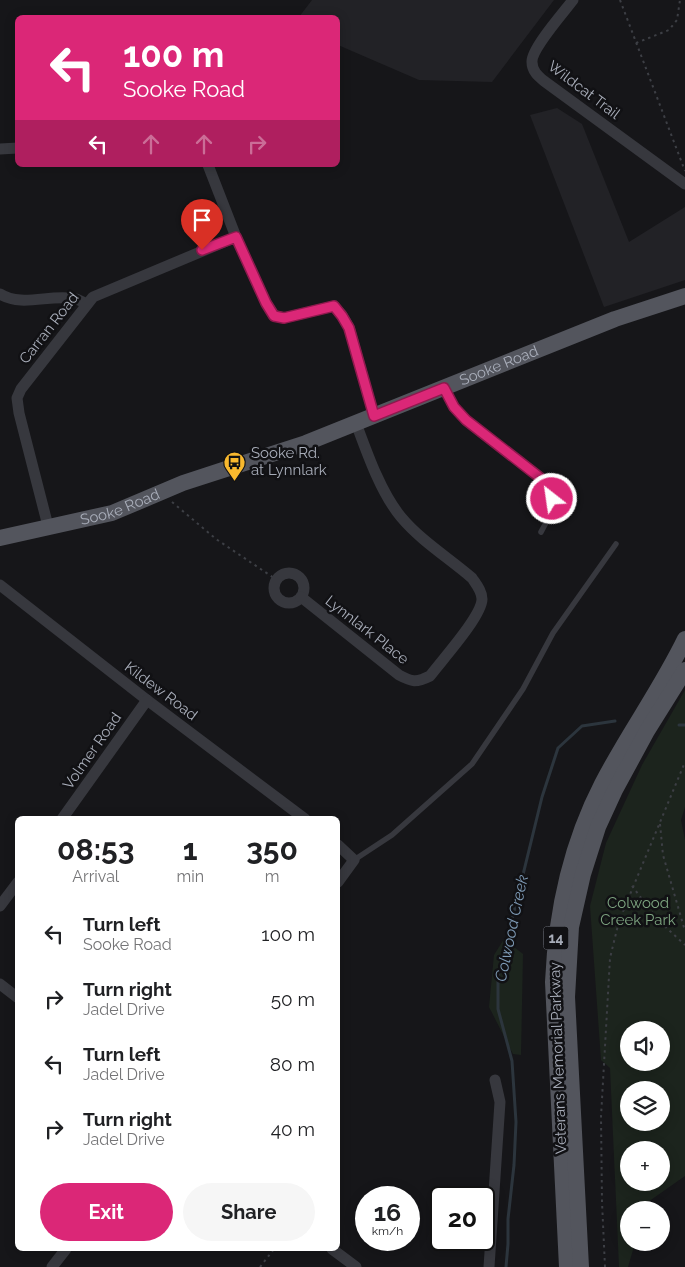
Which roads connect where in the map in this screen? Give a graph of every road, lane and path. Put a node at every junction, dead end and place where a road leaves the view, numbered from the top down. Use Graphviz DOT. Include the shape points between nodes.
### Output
graph roads {
  1 [pos="573,0"];
  2 [pos="620,0"];
  3 [pos="680,0"];
  4 [pos="636,43"];
  5 [pos="15,148"];
  6 [pos="0,149"];
  7 [pos="209,167"];
  8 [pos="685,171"];
  9 [pos="685,184"];
  10 [pos="236,237"];
  11 [pos="0,294"];
  12 [pos="685,296"];
  13 [pos="666,302"];
  14 [pos="87,304"];
  15 [pos="685,306"];
  16 [pos="444,388"];
  17 [pos="374,416"];
  18 [pos="356,423"];
  19 [pos="161,493"];
  20 [pos="48,526"];
  21 [pos="541,532"];
  22 [pos="2,542"];
  23 [pos="616,544"];
  24 [pos="277,580"];
  25 [pos="0,585"];
  26 [pos="301,597"];
  27 [pos="685,639"];
  28 [pos="685,670"];
  29 [pos="147,700"];
  30 [pos="685,762"];
  31 [pos="64,816"];
  32 [pos="300,816"];
  33 [pos="660,821"];
  34 [pos="340,847"];
  35 [pos="354,860"];
  36 [pos="340,879"];
  37 [pos="15,886"];
  38 [pos="632,886"];
  39 [pos="0,906"];
  40 [pos="564,926"];
  41 [pos="685,931"];
  42 [pos="685,944"];
  43 [pos="0,984"];
  44 [pos="15,996"];
  45 [pos="495,1080"];
  46 [pos="64,1251"];
  47 [pos="272,1251"];
  48 [pos="335,1251"];
  49 [pos="52,1267"];
  50 [pos="260,1267"];
  51 [pos="356,1267"];
  52 [pos="489,1267"];
  53 [pos="567,1267"];
  54 [pos="581,1267"];
  55 [pos="604,1267"];
  1 -- 9 [label="street, Wildcat Trail" via="534,51 534,70 544,82"];
  2 -- 4 [label="path"];
  3 -- 4 [label="path" via="677,20 669,30"];
  4 -- 8 [label="path"];
  5 -- 6 [label="street"];
  7 -- 10 [label="street"];
  10 -- 14 [label="street, Carran Road" via="101,292"];
  10 -- 17 [label="street" via="274,316 284,318 334,306 342,316 349,328"];
  11 -- 14 [label="street" via="16,300 65,298"];
  12 -- 13 [label="main road, Sooke Road"];
  13 -- 15 [label="main road"];
  13 -- 16 [label="main road, Sooke Road" via="615,319"];
  14 -- 20 [label="street, Carran Road" via="17,398"];
  16 -- 17 [label="main road, Sooke Road"];
  16 -- 21 [label="lane" via="454,407 466,420 543,480 551,493 552,505"];
  17 -- 18 [label="main road, Sooke Road"];
  18 -- 19 [label="main road, Sooke Road"];
  18 -- 26 [label="street, Lynnlark Place" via="385,491 401,517 479,587 482,598 478,613 430,676 411,681 399,675"];
  19 -- 20 [label="main road, Sooke Road" via="112,513"];
  19 -- 24 [label="path" via="216,540"];
  20 -- 22 [label="main road, Sooke Road"];
  23 -- 35 [label="lane" via="553,633 523,689 472,764 392,835"];
  24 -- 26 [label="street, Lynnlark Place" via="275,592 284,602 290,603"];
  24 -- 26 [label="street, Lynnlark Place" via="288,573 301,578 304,591"];
  25 -- 29 [label="street, Kildew Road"];
  27 -- 40 [label="main road, Veterans Memorial Parkway / 14" via="605,777 585,821 561,901"];
  28 -- 40 [label="main road, Veterans Memorial Parkway / 14" via="647,732 598,827"];
  29 -- 31 [label="street, Volmer Road"];
  29 -- 32 [label="street, Kildew Road"];
  30 -- 33 [label="path"];
  33 -- 38 [label="path"];
  33 -- 41 [label="path" via="663,854"];
  34 -- 35 [label="street"];
  35 -- 36 [label="street"];
  37 -- 39 [label="street"];
  38 -- 42 [label="path" via="658,920"];
  38 -- 55 [label="path" via="610,958 601,1117"];
  40 -- 53 [label="main road, Veterans Memorial Parkway / 14" via="554,946 553,1009"];
  40 -- 54 [label="main road, Veterans Memorial Parkway / 14"];
  43 -- 44 [label="street"];
  45 -- 52 [label="street" via="500,1102"];
  46 -- 49 [label="street"];
  47 -- 50 [label="path"];
  48 -- 51 [label="street"];
}
